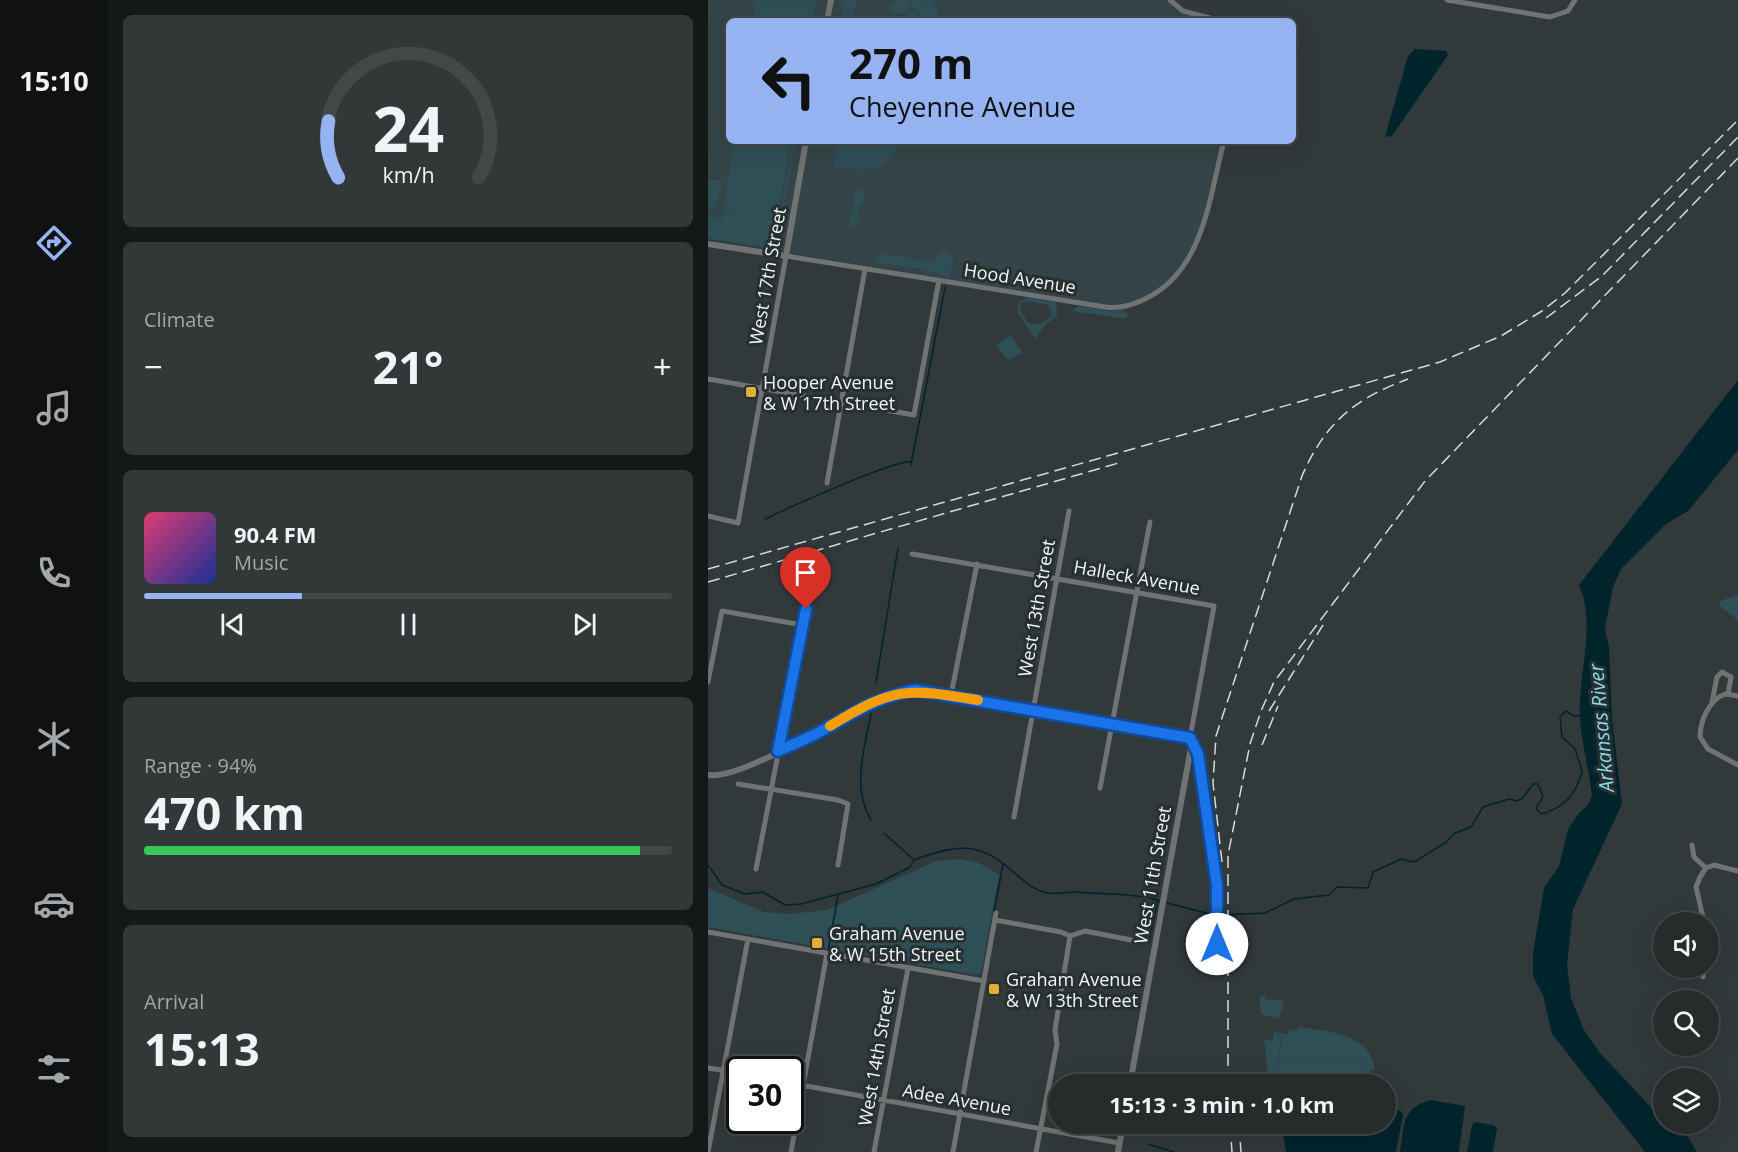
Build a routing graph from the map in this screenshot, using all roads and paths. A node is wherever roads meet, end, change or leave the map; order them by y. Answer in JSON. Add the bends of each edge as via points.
{"nodes":[{"id":1,"x":831,"y":0,"type":"edge"},
{"id":2,"x":1170,"y":0,"type":"edge"},
{"id":3,"x":1448,"y":0,"type":"edge"},
{"id":4,"x":1575,"y":0,"type":"edge"},
{"id":5,"x":828,"y":18,"type":"edge"},
{"id":6,"x":1210,"y":18,"type":"edge"},
{"id":7,"x":805,"y":144,"type":"edge"},
{"id":8,"x":1223,"y":144,"type":"edge"},
{"id":9,"x":708,"y":244,"type":"edge"},
{"id":10,"x":786,"y":256,"type":"junction"},
{"id":11,"x":865,"y":269,"type":"junction"},
{"id":12,"x":939,"y":280,"type":"junction"},
{"id":13,"x":708,"y":380,"type":"edge"},
{"id":14,"x":762,"y":389,"type":"junction"},
{"id":15,"x":841,"y":403,"type":"junction"},
{"id":16,"x":827,"y":483,"type":"dead end"},
{"id":17,"x":1069,"y":511,"type":"dead end"},
{"id":18,"x":708,"y":516,"type":"edge"},
{"id":19,"x":1150,"y":522,"type":"dead end"},
{"id":20,"x":912,"y":554,"type":"dead end"},
{"id":21,"x":977,"y":564,"type":"junction"},
{"id":22,"x":812,"y":577,"type":"dead end"},
{"id":23,"x":1056,"y":577,"type":"junction"},
{"id":24,"x":1137,"y":593,"type":"junction"},
{"id":25,"x":1214,"y":606,"type":"joint"},
{"id":26,"x":803,"y":625,"type":"junction"},
{"id":27,"x":708,"y":682,"type":"edge"},
{"id":28,"x":1728,"y":694,"type":"junction"},
{"id":29,"x":951,"y":695,"type":"junction"},
{"id":30,"x":1738,"y":696,"type":"edge"},
{"id":31,"x":1712,"y":704,"type":"junction"},
{"id":32,"x":1032,"y":709,"type":"junction"},
{"id":33,"x":1112,"y":723,"type":"junction"},
{"id":34,"x":1191,"y":740,"type":"junction"},
{"id":35,"x":778,"y":751,"type":"junction"},
{"id":36,"x":1738,"y":765,"type":"edge"},
{"id":37,"x":708,"y":775,"type":"edge"},
{"id":38,"x":738,"y":784,"type":"dead end"},
{"id":39,"x":1100,"y":788,"type":"dead end"},
{"id":40,"x":772,"y":789,"type":"junction"},
{"id":41,"x":1014,"y":817,"type":"dead end"},
{"id":42,"x":1692,"y":845,"type":"dead end"},
{"id":43,"x":838,"y":865,"type":"dead end"},
{"id":44,"x":1706,"y":868,"type":"junction"},
{"id":45,"x":756,"y":869,"type":"dead end"},
{"id":46,"x":1738,"y":871,"type":"edge"},
{"id":47,"x":1702,"y":912,"type":"edge"},
{"id":48,"x":996,"y":913,"type":"dead end"},
{"id":49,"x":995,"y":920,"type":"junction"},
{"id":50,"x":708,"y":932,"type":"edge"},
{"id":51,"x":1070,"y":936,"type":"junction"},
{"id":52,"x":748,"y":939,"type":"junction"},
{"id":53,"x":1136,"y":941,"type":"dead end"},
{"id":54,"x":827,"y":953,"type":"junction"},
{"id":55,"x":1217,"y":963,"type":"dead end"},
{"id":56,"x":908,"y":968,"type":"junction"},
{"id":57,"x":984,"y":981,"type":"junction"},
{"id":58,"x":708,"y":1068,"type":"edge"},
{"id":59,"x":725,"y":1071,"type":"junction"},
{"id":60,"x":1132,"y":1074,"type":"edge"},
{"id":61,"x":805,"y":1086,"type":"junction"},
{"id":62,"x":884,"y":1101,"type":"junction"},
{"id":63,"x":960,"y":1114,"type":"junction"},
{"id":64,"x":1040,"y":1130,"type":"junction"},
{"id":65,"x":1121,"y":1134,"type":"edge"},
{"id":66,"x":1119,"y":1143,"type":"junction"},
{"id":67,"x":708,"y":1152,"type":"edge"},
{"id":68,"x":791,"y":1152,"type":"edge"},
{"id":69,"x":874,"y":1152,"type":"edge"},
{"id":70,"x":953,"y":1152,"type":"edge"},
{"id":71,"x":1036,"y":1152,"type":"edge"},
{"id":72,"x":1118,"y":1152,"type":"edge"}],
"edges":[{"from":1,"to":5,"type":"street"},
{"from":2,"to":6,"type":"street","via":[[1183,11]]},
{"from":3,"to":4,"type":"street","via":[[1550,18],[1568,10]]},
{"from":7,"to":10,"type":"street","name":"West 17th Street"},
{"from":8,"to":12,"type":"street","name":"Hood Avenue","via":[[1194,250],[1176,278],[1149,297],[1110,308]]},
{"from":9,"to":10,"type":"street","name":"Hood Avenue"},
{"from":10,"to":11,"type":"street","name":"Hood Avenue"},
{"from":10,"to":14,"type":"street","name":"West 17th Street"},
{"from":11,"to":12,"type":"street","name":"Hood Avenue"},
{"from":11,"to":15,"type":"street"},
{"from":12,"to":15,"type":"street","via":[[914,415]]},
{"from":13,"to":14,"type":"street"},
{"from":14,"to":15,"type":"street"},
{"from":14,"to":18,"type":"street","name":"West 17th Street","via":[[738,523]]},
{"from":15,"to":16,"type":"street"},
{"from":17,"to":23,"type":"street","name":"West 13th Street"},
{"from":19,"to":24,"type":"street"},
{"from":20,"to":21,"type":"street","name":"Halleck Avenue"},
{"from":21,"to":23,"type":"street","name":"Halleck Avenue"},
{"from":21,"to":29,"type":"street"},
{"from":22,"to":26,"type":"street"},
{"from":23,"to":24,"type":"street","name":"Halleck Avenue"},
{"from":23,"to":32,"type":"street","name":"West 13th Street"},
{"from":24,"to":25,"type":"street","name":"Halleck Avenue"},
{"from":24,"to":33,"type":"street"},
{"from":25,"to":34,"type":"street","name":"West 11th Street"},
{"from":26,"to":27,"type":"street","via":[[722,611]]},
{"from":26,"to":35,"type":"street"},
{"from":28,"to":30,"type":"street"},
{"from":28,"to":31,"type":"street"},
{"from":28,"to":31,"type":"street","via":[[1731,677],[1722,672],[1717,677]]},
{"from":29,"to":32,"type":"street"},
{"from":29,"to":35,"type":"street","via":[[915,690],[885,696]]},
{"from":31,"to":36,"type":"street","via":[[1702,723],[1702,743]]},
{"from":32,"to":33,"type":"street"},
{"from":32,"to":41,"type":"street","name":"West 13th Street"},
{"from":33,"to":34,"type":"street"},
{"from":33,"to":39,"type":"street"},
{"from":34,"to":55,"type":"street","via":[[1198,754],[1217,886]]},
{"from":34,"to":60,"type":"street","name":"West 11th Street"},
{"from":35,"to":37,"type":"street","via":[[737,771],[718,777]]},
{"from":35,"to":40,"type":"street"},
{"from":38,"to":40,"type":"street"},
{"from":40,"to":43,"type":"street","via":[[848,804]]},
{"from":40,"to":45,"type":"street"},
{"from":42,"to":44,"type":"street","via":[[1694,857]]},
{"from":44,"to":46,"type":"street","via":[[1714,865]]},
{"from":44,"to":47,"type":"street","via":[[1696,887]]},
{"from":48,"to":49,"type":"street"},
{"from":49,"to":51,"type":"street"},
{"from":49,"to":57,"type":"street"},
{"from":50,"to":52,"type":"street"},
{"from":51,"to":53,"type":"street","via":[[1085,931]]},
{"from":51,"to":64,"type":"street","via":[[1055,1030],[1057,1044]]},
{"from":52,"to":54,"type":"street"},
{"from":52,"to":59,"type":"street"},
{"from":54,"to":56,"type":"street"},
{"from":54,"to":61,"type":"street"},
{"from":56,"to":57,"type":"street"},
{"from":56,"to":62,"type":"street","name":"West 14th Street"},
{"from":57,"to":63,"type":"street"},
{"from":58,"to":59,"type":"street"},
{"from":59,"to":67,"type":"street"},
{"from":61,"to":62,"type":"street","name":"Adee Avenue"},
{"from":61,"to":68,"type":"street"},
{"from":62,"to":63,"type":"street","name":"Adee Avenue"},
{"from":62,"to":69,"type":"street","name":"West 14th Street"},
{"from":63,"to":64,"type":"street","name":"Adee Avenue"},
{"from":63,"to":70,"type":"street"},
{"from":64,"to":66,"type":"street","name":"Adee Avenue"},
{"from":64,"to":71,"type":"street"},
{"from":65,"to":66,"type":"street"},
{"from":66,"to":72,"type":"street"}]}
